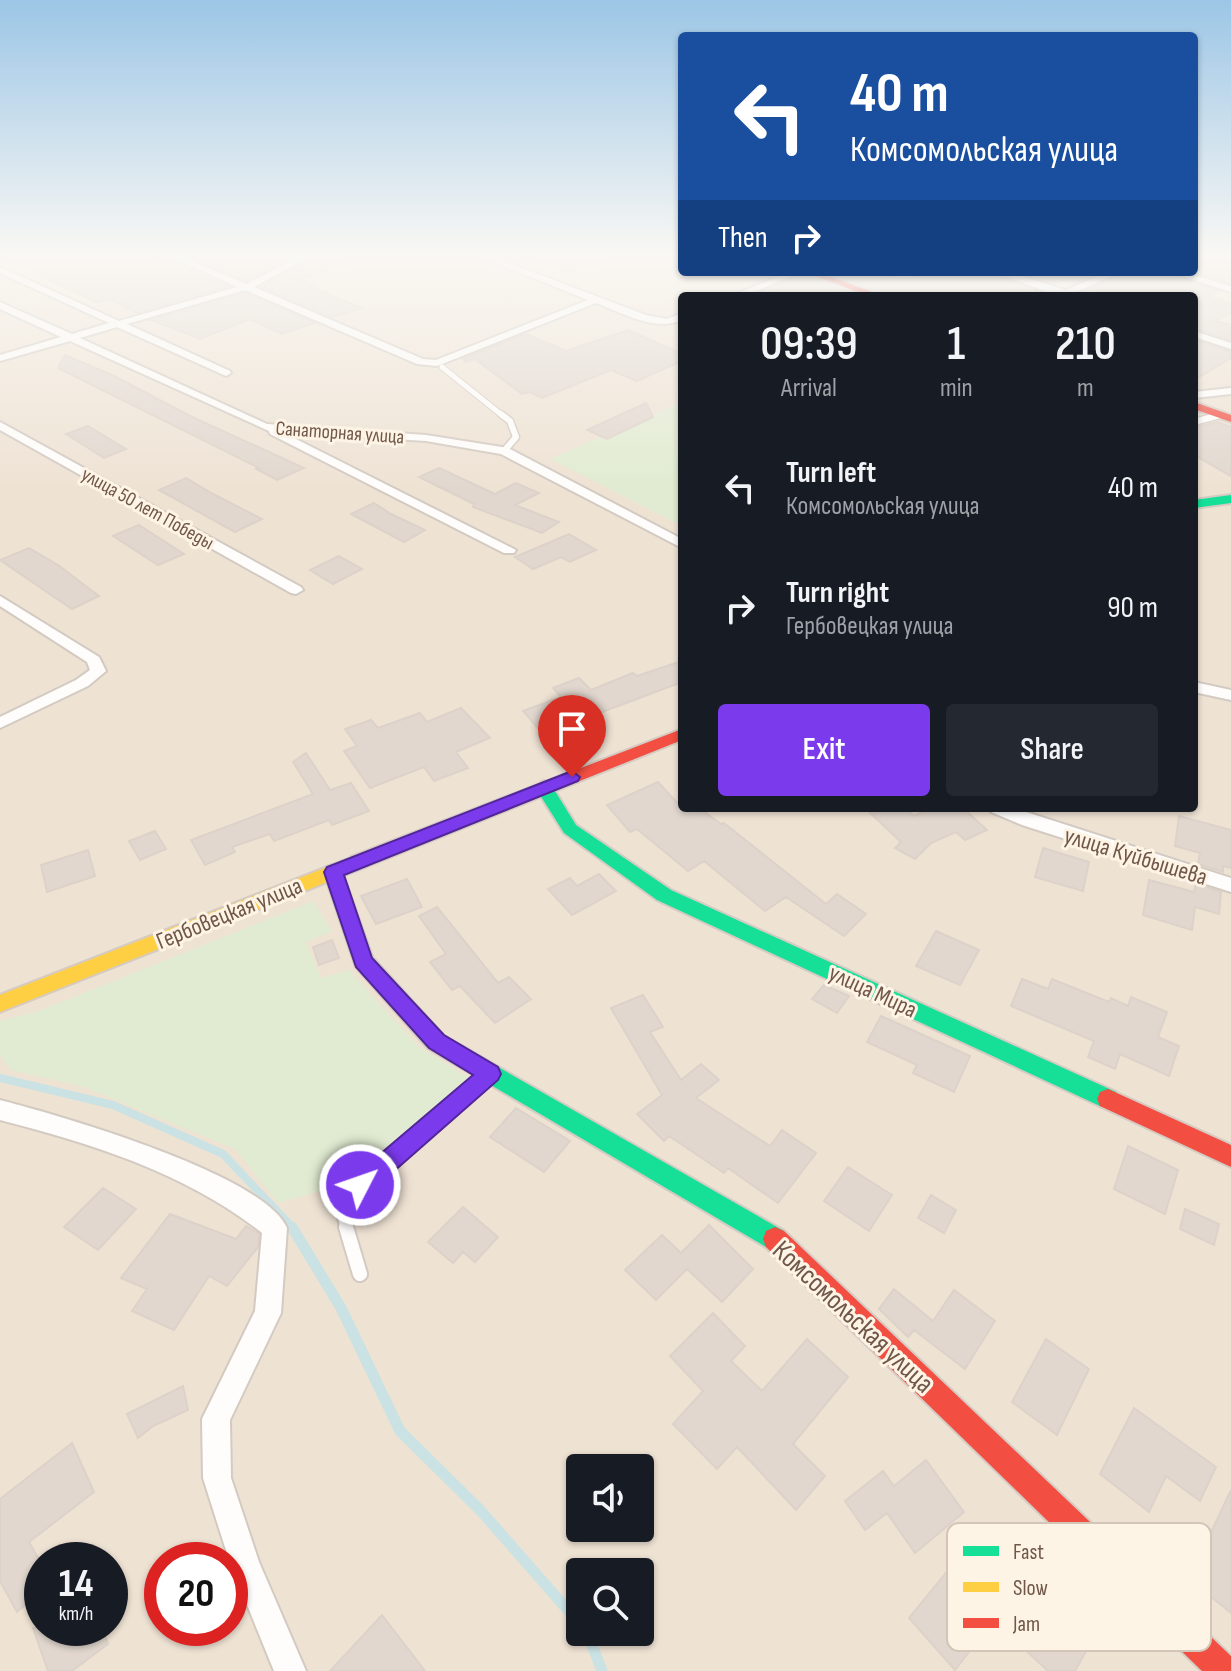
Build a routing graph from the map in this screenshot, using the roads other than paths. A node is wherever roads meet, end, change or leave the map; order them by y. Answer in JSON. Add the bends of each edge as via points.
{"nodes":[{"id":1,"x":62,"y":334,"type":"edge"},
{"id":2,"x":78,"y":334,"type":"edge"},
{"id":3,"x":139,"y":334,"type":"edge"},
{"id":4,"x":358,"y":334,"type":"edge"},
{"id":5,"x":510,"y":334,"type":"edge"},
{"id":6,"x":1198,"y":335,"type":"edge"},
{"id":7,"x":68,"y":337,"type":"junction"},
{"id":8,"x":1231,"y":346,"type":"edge"},
{"id":9,"x":0,"y":358,"type":"edge"},
{"id":10,"x":442,"y":367,"type":"dead end"},
{"id":11,"x":226,"y":373,"type":"dead end"},
{"id":12,"x":1231,"y":391,"type":"edge"},
{"id":13,"x":1198,"y":395,"type":"edge"},
{"id":14,"x":1198,"y":406,"type":"edge"},
{"id":15,"x":1226,"y":417,"type":"edge"},
{"id":16,"x":1198,"y":421,"type":"edge"},
{"id":17,"x":0,"y":425,"type":"edge"},
{"id":18,"x":265,"y":427,"type":"junction"},
{"id":19,"x":504,"y":451,"type":"junction"},
{"id":20,"x":1231,"y":499,"type":"edge"},
{"id":21,"x":1198,"y":503,"type":"edge"},
{"id":22,"x":678,"y":542,"type":"edge"},
{"id":23,"x":509,"y":550,"type":"dead end"},
{"id":24,"x":296,"y":590,"type":"dead end"},
{"id":25,"x":0,"y":600,"type":"edge"},
{"id":26,"x":1198,"y":688,"type":"edge"},
{"id":27,"x":1231,"y":695,"type":"edge"},
{"id":28,"x":0,"y":723,"type":"edge"},
{"id":29,"x":678,"y":736,"type":"edge"},
{"id":30,"x":544,"y":787,"type":"junction"},
{"id":31,"x":1007,"y":812,"type":"edge"},
{"id":32,"x":333,"y":872,"type":"junction"},
{"id":33,"x":1231,"y":885,"type":"edge"},
{"id":34,"x":0,"y":1004,"type":"edge"},
{"id":35,"x":490,"y":1074,"type":"junction"},
{"id":36,"x":0,"y":1110,"type":"edge"},
{"id":37,"x":1231,"y":1156,"type":"edge"},
{"id":38,"x":360,"y":1274,"type":"dead end"},
{"id":39,"x":1070,"y":1523,"type":"edge"},
{"id":40,"x":1203,"y":1651,"type":"edge"},
{"id":41,"x":290,"y":1671,"type":"edge"},
{"id":42,"x":1224,"y":1671,"type":"edge"}],
"edges":[{"from":1,"to":7,"type":"street","name":"Санаторная улица"},
{"from":2,"to":7,"type":"street"},
{"from":3,"to":11,"type":"street"},
{"from":4,"to":5,"type":"street","via":[[421,362],[437,363]]},
{"from":6,"to":8,"type":"street"},
{"from":7,"to":9,"type":"street"},
{"from":7,"to":18,"type":"street","name":"Санаторная улица"},
{"from":10,"to":19,"type":"lane","via":[[510,421],[516,437]]},
{"from":12,"to":13,"type":"street"},
{"from":14,"to":15,"type":"street"},
{"from":15,"to":16,"type":"lane"},
{"from":17,"to":24,"type":"street","name":"улица 50 лет Победы"},
{"from":18,"to":19,"type":"street","name":"Санаторная улица","via":[[426,438]]},
{"from":18,"to":23,"type":"street"},
{"from":19,"to":22,"type":"street","name":"Санаторная улица"},
{"from":20,"to":21,"type":"street"},
{"from":25,"to":28,"type":"street","via":[[94,660],[98,671]]},
{"from":26,"to":27,"type":"street"},
{"from":29,"to":30,"type":"street","name":"Гербовецкая улица"},
{"from":30,"to":32,"type":"street","name":"Гербовецкая улица"},
{"from":30,"to":37,"type":"street","name":"улица Мира","via":[[570,829],[664,895]]},
{"from":31,"to":33,"type":"street","name":"улица Куйбышева"},
{"from":32,"to":34,"type":"street","name":"Гербовецкая улица"},
{"from":32,"to":35,"type":"street","name":"Комсомольская улица","via":[[363,961],[436,1042]]},
{"from":35,"to":38,"type":"lane","via":[[339,1204]]},
{"from":35,"to":39,"type":"street","name":"Комсомольская улица","via":[[776,1240]]},
{"from":36,"to":41,"type":"street","via":[[59,1124],[208,1182],[275,1228],[268,1313],[216,1419],[217,1478]]},
{"from":40,"to":42,"type":"street","name":"Комсомольская улица"}]}
